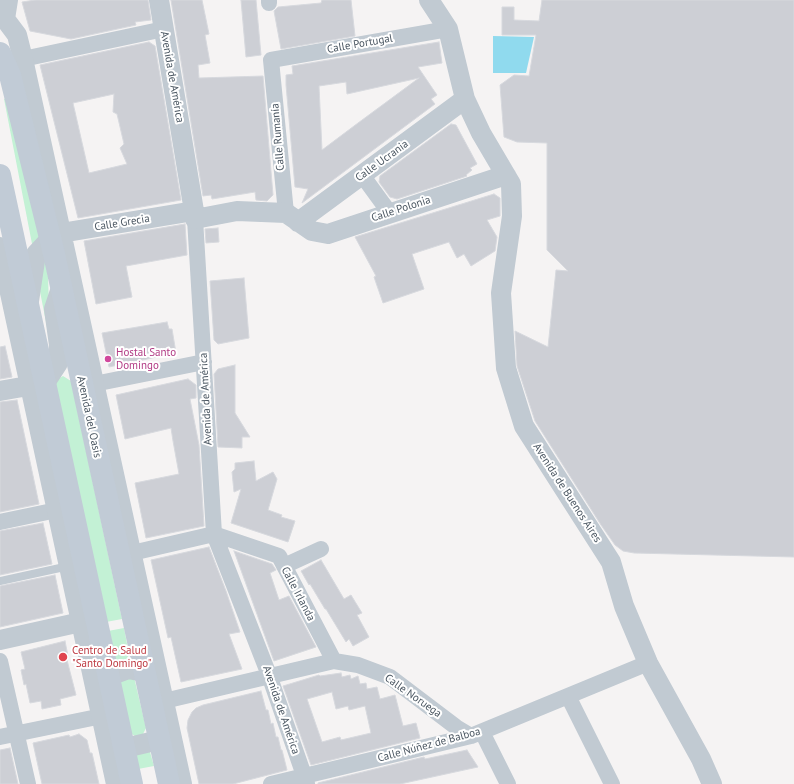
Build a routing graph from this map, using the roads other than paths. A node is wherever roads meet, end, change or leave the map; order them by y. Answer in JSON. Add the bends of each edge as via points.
{"nodes":[{"id":1,"x":159,"y":0,"type":"edge"},
{"id":2,"x":429,"y":0,"type":"edge"},
{"id":3,"x":4,"y":12,"type":"edge"},
{"id":4,"x":448,"y":28,"type":"junction"},
{"id":5,"x":164,"y":29,"type":"junction"},
{"id":6,"x":0,"y":53,"type":"edge"},
{"id":7,"x":271,"y":60,"type":"joint"},
{"id":8,"x":16,"y":67,"type":"junction"},
{"id":9,"x":465,"y":99,"type":"junction"},
{"id":10,"x":0,"y":175,"type":"edge"},
{"id":11,"x":362,"y":175,"type":"junction"},
{"id":12,"x":509,"y":179,"type":"junction"},
{"id":13,"x":389,"y":212,"type":"junction"},
{"id":14,"x":194,"y":215,"type":"junction"},
{"id":15,"x":292,"y":218,"type":"junction"},
{"id":16,"x":56,"y":236,"type":"junction"},
{"id":17,"x":0,"y":247,"type":"edge"},
{"id":18,"x":4,"y":284,"type":"edge"},
{"id":19,"x":61,"y":288,"type":"junction"},
{"id":20,"x":28,"y":305,"type":"junction"},
{"id":21,"x":204,"y":362,"type":"junction"},
{"id":22,"x":38,"y":384,"type":"junction"},
{"id":23,"x":88,"y":385,"type":"junction"},
{"id":24,"x":0,"y":391,"type":"edge"},
{"id":25,"x":57,"y":510,"type":"junction"},
{"id":26,"x":0,"y":522,"type":"edge"},
{"id":27,"x":214,"y":534,"type":"junction"},
{"id":28,"x":321,"y":549,"type":"dead end"},
{"id":29,"x":132,"y":553,"type":"junction"},
{"id":30,"x":69,"y":566,"type":"junction"},
{"id":31,"x":284,"y":566,"type":"junction"},
{"id":32,"x":0,"y":581,"type":"edge"},
{"id":33,"x":81,"y":622,"type":"junction"},
{"id":34,"x":0,"y":640,"type":"edge"},
{"id":35,"x":0,"y":661,"type":"edge"},
{"id":36,"x":334,"y":661,"type":"junction"},
{"id":37,"x":648,"y":663,"type":"junction"},
{"id":38,"x":269,"y":676,"type":"junction"},
{"id":39,"x":152,"y":677,"type":"junction"},
{"id":40,"x":102,"y":682,"type":"junction"},
{"id":41,"x":568,"y":696,"type":"junction"},
{"id":42,"x":164,"y":701,"type":"junction"},
{"id":43,"x":103,"y":725,"type":"junction"},
{"id":44,"x":164,"y":732,"type":"junction"},
{"id":45,"x":17,"y":734,"type":"junction"},
{"id":46,"x":477,"y":734,"type":"junction"},
{"id":47,"x":0,"y":737,"type":"edge"},
{"id":48,"x":125,"y":748,"type":"junction"},
{"id":49,"x":305,"y":780,"type":"edge"},
{"id":50,"x":28,"y":784,"type":"edge"},
{"id":51,"x":116,"y":784,"type":"edge"},
{"id":52,"x":132,"y":784,"type":"edge"},
{"id":53,"x":168,"y":784,"type":"edge"},
{"id":54,"x":182,"y":784,"type":"edge"},
{"id":55,"x":271,"y":784,"type":"edge"},
{"id":56,"x":508,"y":784,"type":"edge"},
{"id":57,"x":612,"y":784,"type":"edge"},
{"id":58,"x":712,"y":784,"type":"edge"}],
"edges":[{"from":1,"to":5,"type":"street","name":"Avenida de América"},
{"from":2,"to":4,"type":"street"},
{"from":3,"to":8,"type":"street","via":[[17,35]]},
{"from":4,"to":7,"type":"street","name":"Calle Portugal"},
{"from":4,"to":9,"type":"street"},
{"from":5,"to":8,"type":"street"},
{"from":5,"to":14,"type":"street","name":"Avenida de América"},
{"from":6,"to":8,"type":"main road","name":"Avenida del Oasis"},
{"from":7,"to":15,"type":"street","name":"Calle Rumanía"},
{"from":8,"to":16,"type":"main road","name":"Avenida del Oasis"},
{"from":9,"to":11,"type":"street","name":"Calle Ucrania"},
{"from":9,"to":12,"type":"street","via":[[481,133]]},
{"from":10,"to":20,"type":"main road"},
{"from":11,"to":13,"type":"street"},
{"from":11,"to":15,"type":"street","name":"Calle Ucrania"},
{"from":12,"to":13,"type":"street","name":"Calle Polonia"},
{"from":12,"to":37,"type":"street","name":"Avenida de Buenos Aires","via":[[512,216],[501,293],[506,368],[524,426],[611,562],[624,606]]},
{"from":13,"to":15,"type":"street","name":"Calle Polonia","via":[[328,234],[312,231]]},
{"from":14,"to":15,"type":"street","name":"Calle Grecia","via":[[237,211]]},
{"from":14,"to":16,"type":"street","name":"Calle Grecia"},
{"from":14,"to":21,"type":"street","name":"Avenida de América"},
{"from":16,"to":19,"type":"main road","name":"Avenida del Oasis"},
{"from":16,"to":20,"type":"street","via":[[36,254]]},
{"from":16,"to":23,"type":"street","name":"Avenida del Oasis"},
{"from":17,"to":18,"type":"street"},
{"from":18,"to":22,"type":"street"},
{"from":19,"to":22,"type":"street","via":[[54,309],[59,345],[58,363]]},
{"from":19,"to":23,"type":"main road","name":"Avenida del Oasis"},
{"from":20,"to":22,"type":"main road"},
{"from":21,"to":23,"type":"street"},
{"from":21,"to":27,"type":"street","name":"Avenida de América"},
{"from":22,"to":24,"type":"street"},
{"from":22,"to":25,"type":"street"},
{"from":22,"to":40,"type":"main road"},
{"from":23,"to":29,"type":"street","name":"Avenida del Oasis"},
{"from":23,"to":39,"type":"main road","name":"Avenida del Oasis"},
{"from":25,"to":26,"type":"street"},
{"from":25,"to":30,"type":"street"},
{"from":27,"to":29,"type":"street"},
{"from":27,"to":31,"type":"street","name":"Calle Irlanda","via":[[278,556]]},
{"from":27,"to":38,"type":"street","name":"Avenida de América"},
{"from":28,"to":31,"type":"street"},
{"from":29,"to":39,"type":"street","name":"Avenida del Oasis"},
{"from":30,"to":32,"type":"lane"},
{"from":30,"to":33,"type":"street"},
{"from":31,"to":36,"type":"street","name":"Calle Irlanda"},
{"from":33,"to":34,"type":"street"},
{"from":33,"to":40,"type":"street"},
{"from":35,"to":45,"type":"street"},
{"from":36,"to":38,"type":"street","name":"Calle Noruega"},
{"from":36,"to":46,"type":"street","name":"Calle Noruega","via":[[358,665],[390,677],[456,727]]},
{"from":37,"to":41,"type":"street","name":"Calle Núñez de Balboa"},
{"from":37,"to":58,"type":"street","name":"Avenida de Buenos Aires"},
{"from":38,"to":42,"type":"street","name":"Calle Noruega"},
{"from":38,"to":49,"type":"street","name":"Avenida de América"},
{"from":39,"to":40,"type":"street","via":[[128,669]]},
{"from":39,"to":42,"type":"street","name":"Avenida del Oasis"},
{"from":39,"to":44,"type":"main road","name":"Avenida del Oasis"},
{"from":40,"to":43,"type":"street"},
{"from":40,"to":48,"type":"main road"},
{"from":41,"to":46,"type":"street","name":"Calle Núñez de Balboa"},
{"from":41,"to":57,"type":"street"},
{"from":42,"to":44,"type":"street","name":"Avenida del Oasis"},
{"from":43,"to":45,"type":"street"},
{"from":43,"to":48,"type":"street"},
{"from":43,"to":51,"type":"street"},
{"from":44,"to":48,"type":"street"},
{"from":44,"to":53,"type":"main road","name":"Avenida del Oasis"},
{"from":44,"to":54,"type":"street","name":"Avenida del Oasis"},
{"from":45,"to":47,"type":"street"},
{"from":45,"to":50,"type":"street"},
{"from":46,"to":49,"type":"street","name":"Calle Núñez de Balboa"},
{"from":46,"to":56,"type":"street"},
{"from":48,"to":52,"type":"main road"},
{"from":49,"to":55,"type":"street","name":"Calle Núñez de Balboa"}]}
